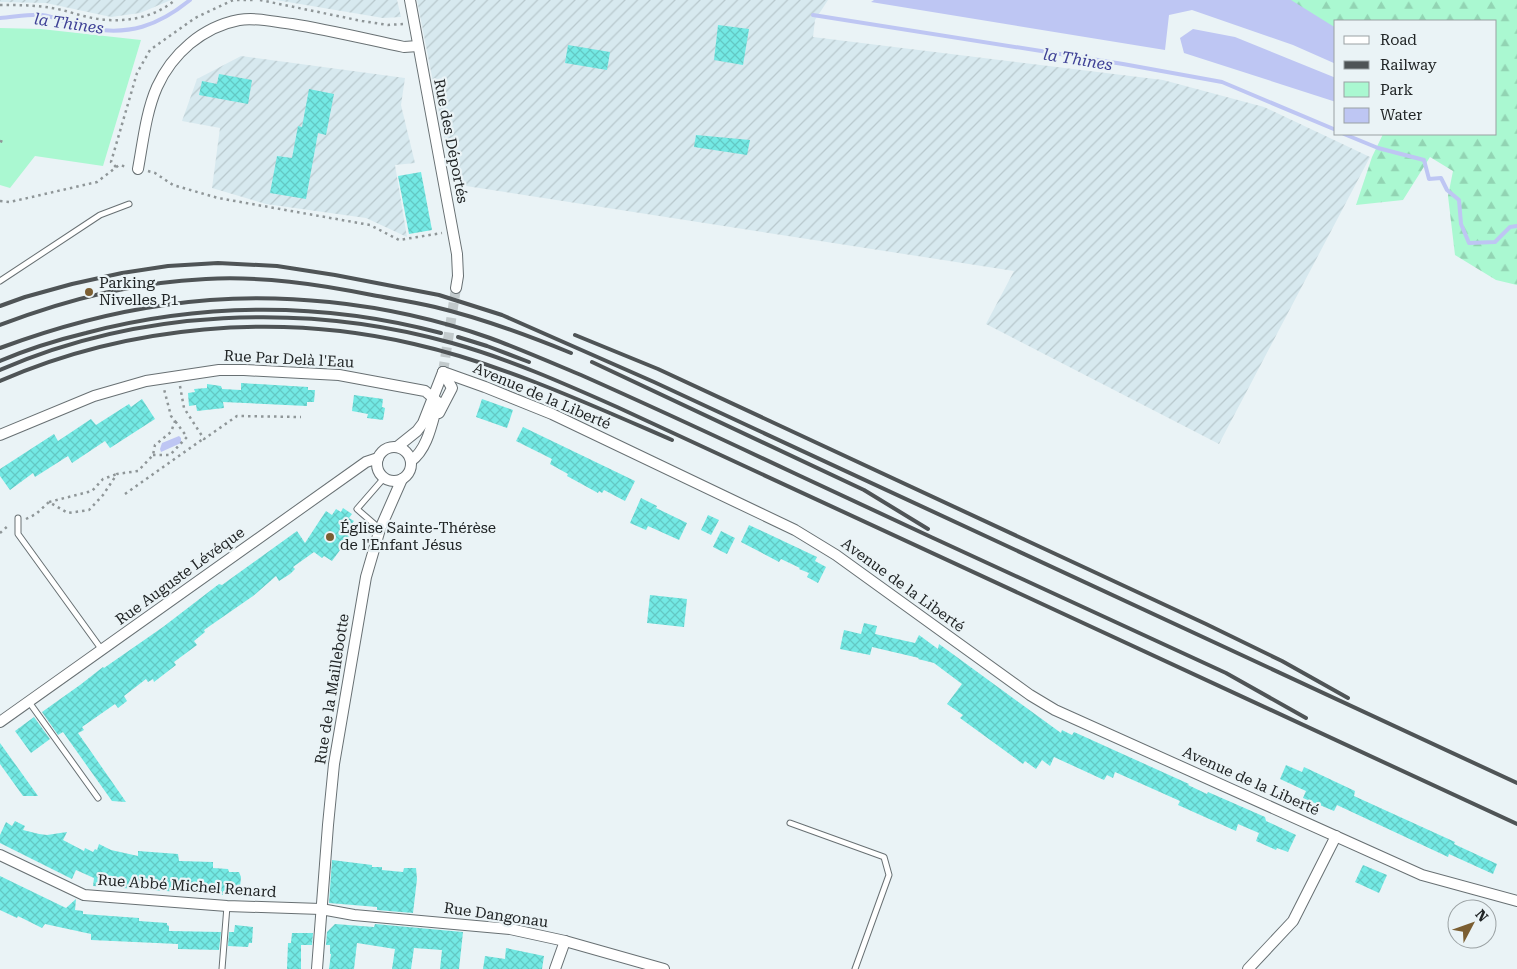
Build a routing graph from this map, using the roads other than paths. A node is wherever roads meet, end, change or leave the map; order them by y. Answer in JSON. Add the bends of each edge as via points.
{"nodes":[{"id":1,"x":410,"y":0,"type":"edge"},
{"id":2,"x":418,"y":46,"type":"junction"},
{"id":3,"x":138,"y":169,"type":"road end"},
{"id":4,"x":129,"y":204,"type":"dead end"},
{"id":5,"x":0,"y":281,"type":"edge"},
{"id":6,"x":456,"y":288,"type":"tunnel mouth"},
{"id":7,"x":443,"y":372,"type":"junction"},
{"id":8,"x":434,"y":397,"type":"junction"},
{"id":9,"x":0,"y":434,"type":"edge"},
{"id":10,"x":428,"y":434,"type":"junction"},
{"id":11,"x":397,"y":447,"type":"junction"},
{"id":12,"x":378,"y":458,"type":"junction"},
{"id":13,"x":411,"y":461,"type":"junction"},
{"id":14,"x":384,"y":478,"type":"junction"},
{"id":15,"x":402,"y":479,"type":"junction"},
{"id":16,"x":18,"y":518,"type":"road end"},
{"id":17,"x":380,"y":529,"type":"junction"},
{"id":18,"x":102,"y":650,"type":"junction"},
{"id":19,"x":29,"y":702,"type":"junction"},
{"id":20,"x":0,"y":722,"type":"edge"},
{"id":21,"x":98,"y":798,"type":"dead end"},
{"id":22,"x":790,"y":823,"type":"dead end"},
{"id":23,"x":1336,"y":836,"type":"junction"},
{"id":24,"x":0,"y":855,"type":"edge"},
{"id":25,"x":1517,"y":901,"type":"edge"},
{"id":26,"x":227,"y":906,"type":"junction"},
{"id":27,"x":321,"y":909,"type":"junction"},
{"id":28,"x":565,"y":941,"type":"junction"},
{"id":29,"x":222,"y":969,"type":"edge"},
{"id":30,"x":317,"y":969,"type":"edge"},
{"id":31,"x":555,"y":969,"type":"edge"},
{"id":32,"x":664,"y":969,"type":"edge"},
{"id":33,"x":855,"y":969,"type":"edge"},
{"id":34,"x":1248,"y":969,"type":"edge"}],
"edges":[{"from":1,"to":2,"type":"street","name":"Rue des Déportés"},
{"from":2,"to":3,"type":"street","via":[[404,47],[261,19],[239,20],[213,28],[186,45],[160,81],[147,122]]},
{"from":2,"to":6,"type":"street","name":"Rue des Déportés","via":[[457,254]]},
{"from":4,"to":5,"type":"lane","via":[[100,215]]},
{"from":7,"to":8,"type":"street"},
{"from":7,"to":10,"type":"street","via":[[452,388]]},
{"from":7,"to":23,"type":"street","name":"Avenue de la Liberté","via":[[552,414],[795,530],[836,555],[1055,710]]},
{"from":8,"to":9,"type":"street","name":"Rue Par Delà l'Eau","via":[[425,391],[339,375],[219,370],[146,380],[94,396]]},
{"from":8,"to":10,"type":"street","via":[[438,402]]},
{"from":8,"to":11,"type":"street","via":[[417,431]]},
{"from":10,"to":13,"type":"street","via":[[419,455]]},
{"from":11,"to":12,"type":"street","via":[[386,449]]},
{"from":11,"to":13,"type":"street","via":[[408,453]]},
{"from":12,"to":14,"type":"street","via":[[378,470]]},
{"from":12,"to":18,"type":"street","name":"Rue Auguste Lévéque","via":[[366,462]]},
{"from":13,"to":15,"type":"street","via":[[410,470]]},
{"from":14,"to":15,"type":"street"},
{"from":14,"to":17,"type":"lane","via":[[357,509]]},
{"from":15,"to":17,"type":"street","name":"Rue de la Maillebotte"},
{"from":16,"to":18,"type":"lane","via":[[18,534]]},
{"from":17,"to":27,"type":"street","name":"Rue de la Maillebotte","via":[[366,577],[334,764]]},
{"from":18,"to":19,"type":"street","name":"Rue Auguste Lévéque"},
{"from":19,"to":20,"type":"street","name":"Rue Auguste Lévéque"},
{"from":19,"to":21,"type":"lane"},
{"from":22,"to":33,"type":"lane","via":[[884,857],[889,875]]},
{"from":23,"to":25,"type":"street","name":"Avenue de la Liberté","via":[[1422,875]]},
{"from":23,"to":34,"type":"street","via":[[1292,921]]},
{"from":24,"to":26,"type":"street","name":"Rue Abbé Michel Renard","via":[[84,895]]},
{"from":26,"to":27,"type":"street","name":"Rue Abbé Michel Renard"},
{"from":26,"to":29,"type":"lane"},
{"from":27,"to":28,"type":"street","name":"Rue Dangonau","via":[[510,929]]},
{"from":27,"to":30,"type":"street","name":"Rue de la Maillebotte"},
{"from":28,"to":31,"type":"street"},
{"from":28,"to":32,"type":"street","name":"Rue Dangonau"}]}
